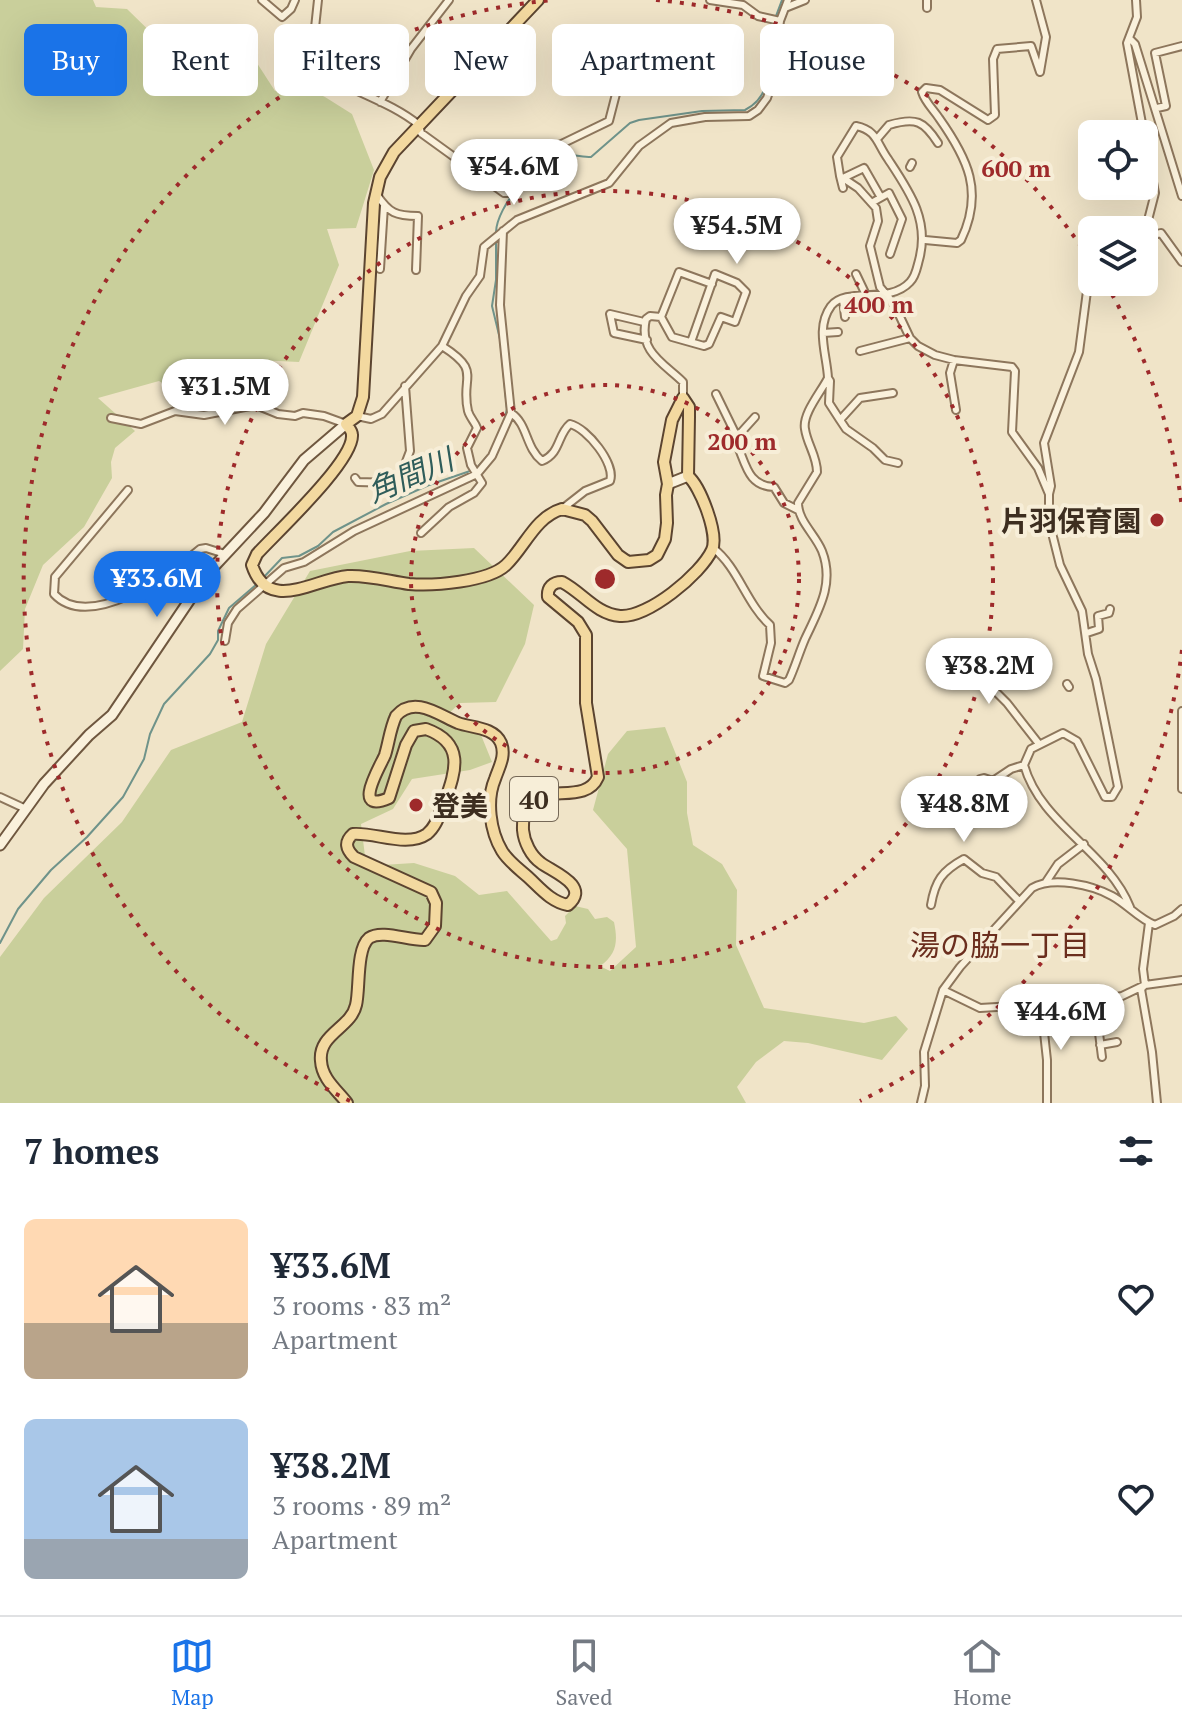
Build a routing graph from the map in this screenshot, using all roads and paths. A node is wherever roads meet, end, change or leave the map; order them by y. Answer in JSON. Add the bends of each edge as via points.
{"nodes":[{"id":1,"x":262,"y":0,"type":"edge"},
{"id":2,"x":295,"y":0,"type":"edge"},
{"id":3,"x":318,"y":0,"type":"edge"},
{"id":4,"x":449,"y":0,"type":"edge"},
{"id":5,"x":538,"y":0,"type":"edge"},
{"id":6,"x":710,"y":0,"type":"edge"},
{"id":7,"x":805,"y":0,"type":"edge"},
{"id":8,"x":1036,"y":0,"type":"edge"},
{"id":9,"x":1136,"y":0,"type":"edge"},
{"id":10,"x":270,"y":3,"type":"edge"},
{"id":11,"x":787,"y":4,"type":"edge"},
{"id":12,"x":776,"y":20,"type":"junction"},
{"id":13,"x":1129,"y":38,"type":"junction"},
{"id":14,"x":1182,"y":46,"type":"edge"},
{"id":15,"x":615,"y":96,"type":"edge"},
{"id":16,"x":380,"y":102,"type":"junction"},
{"id":17,"x":1157,"y":108,"type":"junction"},
{"id":18,"x":419,"y":125,"type":"junction"},
{"id":19,"x":877,"y":139,"type":"junction"},
{"id":20,"x":938,"y":143,"type":"dead end"},
{"id":21,"x":842,"y":177,"type":"junction"},
{"id":22,"x":843,"y":188,"type":"dead end"},
{"id":23,"x":376,"y":194,"type":"junction"},
{"id":24,"x":880,"y":196,"type":"junction"},
{"id":25,"x":1182,"y":196,"type":"edge"},
{"id":26,"x":873,"y":202,"type":"junction"},
{"id":27,"x":384,"y":206,"type":"junction"},
{"id":28,"x":1149,"y":216,"type":"edge"},
{"id":29,"x":501,"y":232,"type":"junction"},
{"id":30,"x":1158,"y":234,"type":"edge"},
{"id":31,"x":925,"y":240,"type":"junction"},
{"id":32,"x":890,"y":254,"type":"dead end"},
{"id":33,"x":1182,"y":262,"type":"edge"},
{"id":34,"x":380,"y":269,"type":"dead end"},
{"id":35,"x":416,"y":270,"type":"dead end"},
{"id":36,"x":856,"y":274,"type":"dead end"},
{"id":37,"x":918,"y":281,"type":"dead end"},
{"id":38,"x":910,"y":283,"type":"junction"},
{"id":39,"x":712,"y":284,"type":"junction"},
{"id":40,"x":866,"y":295,"type":"junction"},
{"id":41,"x":887,"y":296,"type":"junction"},
{"id":42,"x":1086,"y":296,"type":"edge"},
{"id":43,"x":843,"y":299,"type":"junction"},
{"id":44,"x":661,"y":317,"type":"junction"},
{"id":45,"x":845,"y":317,"type":"dead end"},
{"id":46,"x":644,"y":322,"type":"junction"},
{"id":47,"x":838,"y":332,"type":"dead end"},
{"id":48,"x":823,"y":333,"type":"junction"},
{"id":49,"x":910,"y":338,"type":"junction"},
{"id":50,"x":647,"y":340,"type":"junction"},
{"id":51,"x":691,"y":342,"type":"junction"},
{"id":52,"x":442,"y":346,"type":"junction"},
{"id":53,"x":860,"y":351,"type":"dead end"},
{"id":54,"x":935,"y":355,"type":"junction"},
{"id":55,"x":954,"y":360,"type":"junction"},
{"id":56,"x":931,"y":365,"type":"dead end"},
{"id":57,"x":828,"y":378,"type":"junction"},
{"id":58,"x":405,"y":386,"type":"junction"},
{"id":59,"x":893,"y":393,"type":"dead end"},
{"id":60,"x":716,"y":394,"type":"dead end"},
{"id":61,"x":683,"y":398,"type":"junction"},
{"id":62,"x":956,"y":410,"type":"dead end"},
{"id":63,"x":511,"y":413,"type":"junction"},
{"id":64,"x":357,"y":416,"type":"junction"},
{"id":65,"x":755,"y":417,"type":"dead end"},
{"id":66,"x":111,"y":418,"type":"dead end"},
{"id":67,"x":840,"y":420,"type":"junction"},
{"id":68,"x":346,"y":424,"type":"junction"},
{"id":69,"x":737,"y":437,"type":"junction"},
{"id":70,"x":898,"y":463,"type":"dead end"},
{"id":71,"x":477,"y":473,"type":"junction"},
{"id":72,"x":688,"y":476,"type":"junction"},
{"id":73,"x":355,"y":478,"type":"dead end"},
{"id":74,"x":668,"y":484,"type":"junction"},
{"id":75,"x":128,"y":490,"type":"dead end"},
{"id":76,"x":1049,"y":494,"type":"junction"},
{"id":77,"x":562,"y":509,"type":"junction"},
{"id":78,"x":798,"y":510,"type":"junction"},
{"id":79,"x":421,"y":533,"type":"dead end"},
{"id":80,"x":713,"y":548,"type":"junction"},
{"id":81,"x":225,"y":554,"type":"junction"},
{"id":82,"x":261,"y":581,"type":"junction"},
{"id":83,"x":1110,"y":609,"type":"dead end"},
{"id":84,"x":1087,"y":633,"type":"junction"},
{"id":85,"x":225,"y":641,"type":"dead end"},
{"id":86,"x":956,"y":652,"type":"dead end"},
{"id":87,"x":1182,"y":711,"type":"edge"},
{"id":88,"x":1039,"y":744,"type":"junction"},
{"id":89,"x":1181,"y":744,"type":"edge"},
{"id":90,"x":1024,"y":765,"type":"junction"},
{"id":91,"x":980,"y":779,"type":"dead end"},
{"id":92,"x":1182,"y":789,"type":"edge"},
{"id":93,"x":0,"y":797,"type":"edge"},
{"id":94,"x":26,"y":809,"type":"junction"},
{"id":95,"x":1084,"y":844,"type":"junction"},
{"id":96,"x":0,"y":845,"type":"edge"},
{"id":97,"x":1046,"y":882,"type":"junction"},
{"id":98,"x":1018,"y":900,"type":"junction"},
{"id":99,"x":931,"y":905,"type":"dead end"},
{"id":100,"x":1130,"y":907,"type":"junction"},
{"id":101,"x":1182,"y":909,"type":"edge"},
{"id":102,"x":1149,"y":923,"type":"junction"},
{"id":103,"x":1182,"y":980,"type":"edge"},
{"id":104,"x":1145,"y":985,"type":"junction"},
{"id":105,"x":943,"y":990,"type":"junction"},
{"id":106,"x":1095,"y":1001,"type":"junction"},
{"id":107,"x":1041,"y":1005,"type":"junction"},
{"id":108,"x":1117,"y":1042,"type":"dead end"},
{"id":109,"x":1100,"y":1045,"type":"junction"},
{"id":110,"x":1102,"y":1057,"type":"dead end"},
{"id":111,"x":347,"y":1103,"type":"edge"},
{"id":112,"x":921,"y":1103,"type":"edge"},
{"id":113,"x":1047,"y":1103,"type":"edge"},
{"id":114,"x":1157,"y":1103,"type":"edge"}],
"edges":[{"from":1,"to":10,"type":"street"},
{"from":2,"to":10,"type":"street","via":[[282,17]]},
{"from":3,"to":16,"type":"street","via":[[311,65]]},
{"from":4,"to":16,"type":"street","via":[[411,49]]},
{"from":5,"to":18,"type":"main road"},
{"from":6,"to":12,"type":"street","via":[[743,5]]},
{"from":7,"to":11,"type":"street"},
{"from":8,"to":31,"type":"street","via":[[1046,37],[1040,72],[1031,46],[997,49],[993,118],[982,119],[940,90],[922,92],[968,169],[973,195],[961,240]]},
{"from":9,"to":13,"type":"street","via":[[1137,17]]},
{"from":11,"to":12,"type":"street"},
{"from":12,"to":29,"type":"street","via":[[771,86],[758,110],[749,116],[671,123],[639,146],[609,183],[517,220]]},
{"from":13,"to":17,"type":"street"},
{"from":13,"to":28,"type":"street","via":[[1155,193]]},
{"from":14,"to":17,"type":"street","via":[[1155,53],[1166,106]]},
{"from":15,"to":18,"type":"street","via":[[609,121],[547,151],[509,193],[421,133]]},
{"from":16,"to":18,"type":"street"},
{"from":17,"to":25,"type":"street"},
{"from":18,"to":23,"type":"main road","via":[[394,152]]},
{"from":19,"to":20,"type":"street","via":[[889,125],[919,121]]},
{"from":19,"to":21,"type":"street","via":[[856,126],[837,157]]},
{"from":19,"to":31,"type":"street","via":[[905,184]]},
{"from":21,"to":22,"type":"street"},
{"from":21,"to":24,"type":"street","via":[[864,168]]},
{"from":21,"to":26,"type":"street"},
{"from":23,"to":27,"type":"street"},
{"from":23,"to":64,"type":"main road","via":[[363,397]]},
{"from":24,"to":26,"type":"street"},
{"from":24,"to":32,"type":"street","via":[[891,194],[902,219]]},
{"from":26,"to":41,"type":"street","via":[[878,221],[870,246]]},
{"from":27,"to":34,"type":"street"},
{"from":27,"to":35,"type":"street","via":[[398,216],[418,216]]},
{"from":29,"to":52,"type":"street","via":[[484,247],[480,276]]},
{"from":29,"to":63,"type":"street","via":[[500,305]]},
{"from":30,"to":33,"type":"street"},
{"from":31,"to":38,"type":"street"},
{"from":36,"to":40,"type":"street"},
{"from":37,"to":38,"type":"street"},
{"from":38,"to":41,"type":"street"},
{"from":39,"to":44,"type":"street","via":[[679,272]]},
{"from":39,"to":51,"type":"street"},
{"from":39,"to":51,"type":"street","via":[[715,274],[746,292],[735,322],[721,317],[709,344]]},
{"from":40,"to":41,"type":"street"},
{"from":40,"to":43,"type":"street"},
{"from":41,"to":49,"type":"street"},
{"from":42,"to":76,"type":"street","via":[[1079,352],[1044,443]]},
{"from":43,"to":45,"type":"street"},
{"from":43,"to":48,"type":"street","via":[[833,303]]},
{"from":44,"to":46,"type":"street","via":[[650,316]]},
{"from":44,"to":51,"type":"street","via":[[669,335]]},
{"from":46,"to":50,"type":"street"},
{"from":46,"to":50,"type":"street","via":[[609,317],[614,333]]},
{"from":47,"to":48,"type":"street"},
{"from":48,"to":57,"type":"street"},
{"from":49,"to":53,"type":"street"},
{"from":49,"to":54,"type":"street"},
{"from":50,"to":61,"type":"street","via":[[657,361],[683,382]]},
{"from":52,"to":58,"type":"street"},
{"from":52,"to":71,"type":"street","via":[[461,357],[469,378],[468,411],[477,428],[467,448]]},
{"from":54,"to":55,"type":"street"},
{"from":54,"to":56,"type":"street"},
{"from":55,"to":62,"type":"street","via":[[950,373]]},
{"from":55,"to":76,"type":"street","via":[[1015,371],[1012,432]]},
{"from":57,"to":67,"type":"street","via":[[829,403]]},
{"from":57,"to":78,"type":"street","via":[[806,418],[817,472]]},
{"from":58,"to":64,"type":"street","via":[[382,414],[371,419]]},
{"from":58,"to":73,"type":"street","via":[[410,451],[399,480],[368,483]]},
{"from":59,"to":67,"type":"street","via":[[860,398]]},
{"from":60,"to":69,"type":"street"},
{"from":61,"to":72,"type":"main road","via":[[689,407]]},
{"from":61,"to":74,"type":"main road","via":[[672,420],[664,462]]},
{"from":63,"to":71,"type":"street","via":[[492,456]]},
{"from":63,"to":77,"type":"street","via":[[520,419],[532,452],[542,461],[555,453],[570,424],[606,457],[610,481]]},
{"from":64,"to":68,"type":"main road"},
{"from":65,"to":69,"type":"street"},
{"from":66,"to":68,"type":"street","via":[[141,424],[175,411],[204,415],[256,405],[278,414],[324,416]]},
{"from":67,"to":70,"type":"street","via":[[885,460]]},
{"from":68,"to":81,"type":"street","via":[[304,460]]},
{"from":68,"to":82,"type":"main road","via":[[352,435],[343,455],[317,492],[257,554],[252,565]]},
{"from":69,"to":78,"type":"street","via":[[754,481],[774,487],[784,503]]},
{"from":71,"to":79,"type":"street","via":[[482,479],[478,490]]},
{"from":71,"to":82,"type":"street"},
{"from":72,"to":74,"type":"street"},
{"from":72,"to":80,"type":"main road","via":[[709,517]]},
{"from":74,"to":77,"type":"main road","via":[[665,539],[649,560],[628,562],[585,515]]},
{"from":75,"to":81,"type":"street","via":[[55,577],[54,594],[64,603],[116,603],[200,549]]},
{"from":76,"to":84,"type":"street","via":[[1060,565]]},
{"from":77,"to":82,"type":"main road","via":[[543,520],[493,574],[433,584],[334,577],[284,592]]},
{"from":78,"to":80,"type":"street","via":[[823,553],[827,576],[819,610],[785,683],[763,676],[770,625]]},
{"from":80,"to":111,"type":"main road","number":"40","via":[[695,572],[655,606],[624,617],[609,614],[562,582],[550,587],[548,597],[586,635],[585,694],[598,777],[586,791],[535,798],[523,831],[534,857],[571,882],[575,893],[570,904],[546,894],[498,843],[490,798],[502,757],[497,737],[428,708],[396,716],[370,785],[372,798],[389,798],[410,736],[420,729],[444,739],[455,773],[437,823],[427,834],[405,839],[353,834],[347,844],[354,857],[426,888],[437,913],[425,940],[379,935],[366,942],[356,1006],[321,1052],[328,1081]]},
{"from":81,"to":94,"type":"street","via":[[112,715],[73,751]]},
{"from":82,"to":85,"type":"street","via":[[228,623]]},
{"from":83,"to":84,"type":"street","via":[[1098,616],[1099,629]]},
{"from":84,"to":88,"type":"street","via":[[1116,793],[1105,797],[1070,736],[1063,733]]},
{"from":86,"to":88,"type":"street"},
{"from":87,"to":89,"type":"street"},
{"from":88,"to":90,"type":"street","via":[[1026,754]]},
{"from":89,"to":92,"type":"street"},
{"from":90,"to":91,"type":"street","via":[[993,781]]},
{"from":90,"to":95,"type":"street","via":[[1046,810]]},
{"from":93,"to":94,"type":"street"},
{"from":94,"to":96,"type":"street"},
{"from":95,"to":97,"type":"street","via":[[1058,864]]},
{"from":95,"to":100,"type":"street"},
{"from":97,"to":98,"type":"street"},
{"from":97,"to":100,"type":"street","via":[[1098,889]]},
{"from":98,"to":99,"type":"street","via":[[996,877],[964,859],[935,882]]},
{"from":98,"to":105,"type":"street"},
{"from":100,"to":102,"type":"street"},
{"from":101,"to":102,"type":"street","via":[[1159,924]]},
{"from":102,"to":104,"type":"street"},
{"from":103,"to":104,"type":"street"},
{"from":104,"to":106,"type":"street"},
{"from":104,"to":114,"type":"street","via":[[1141,989]]},
{"from":105,"to":107,"type":"street","via":[[980,1008]]},
{"from":105,"to":112,"type":"street","via":[[924,1052]]},
{"from":106,"to":107,"type":"street"},
{"from":106,"to":109,"type":"street"},
{"from":107,"to":113,"type":"street"},
{"from":108,"to":109,"type":"street"},
{"from":109,"to":110,"type":"street"}]}
